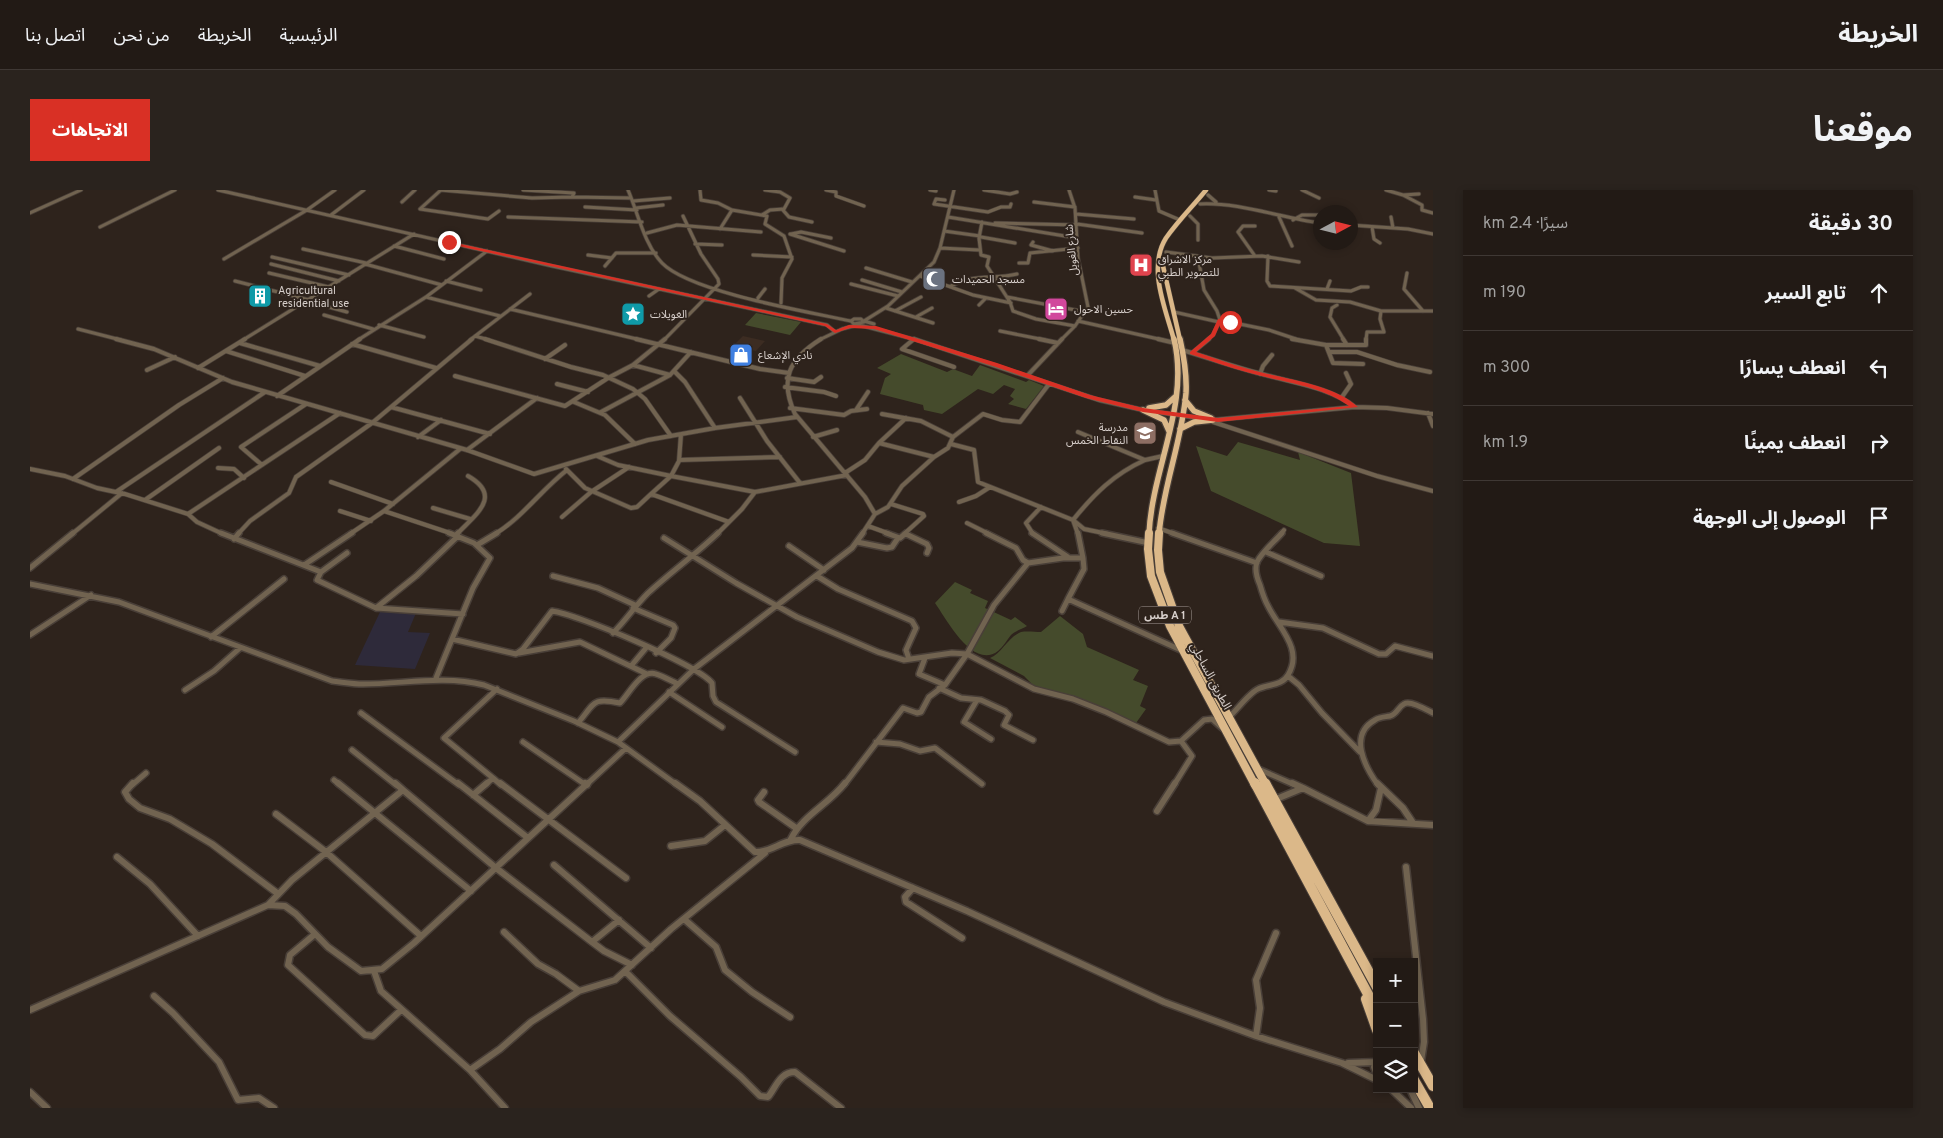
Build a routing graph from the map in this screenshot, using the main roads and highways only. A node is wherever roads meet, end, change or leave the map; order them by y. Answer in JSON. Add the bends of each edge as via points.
{"nodes":[{"id":1,"x":1209,"y":192,"type":"edge"},
{"id":2,"x":1176,"y":396,"type":"junction"},
{"id":3,"x":1185,"y":399,"type":"junction"},
{"id":4,"x":1180,"y":429,"type":"junction"},
{"id":5,"x":1169,"y":431,"type":"junction"},
{"id":6,"x":1358,"y":975,"type":"junction"},
{"id":7,"x":1373,"y":980,"type":"edge"},
{"id":8,"x":1373,"y":1003,"type":"edge"},
{"id":9,"x":1373,"y":1018,"type":"edge"},
{"id":10,"x":1418,"y":1060,"type":"edge"},
{"id":11,"x":1433,"y":1086,"type":"edge"},
{"id":12,"x":1418,"y":1087,"type":"edge"},
{"id":13,"x":1430,"y":1108,"type":"edge"}],
"edges":[{"from":1,"to":2,"type":"highway","name":"الطريق الساحلي","number":"طس A 1","via":[[1180,220],[1160,252],[1159,280],[1179,372]]},
{"from":1,"to":3,"type":"highway","name":"الطريق الساحلي","number":"طس A 1","via":[[1170,241],[1163,267],[1186,372]]},
{"from":2,"to":5,"type":"highway","name":"الطريق الساحلي","number":"طس A 1"},
{"from":2,"to":5,"type":"highway","via":[[1166,405],[1146,409],[1164,420]]},
{"from":3,"to":4,"type":"highway","name":"الطريق الساحلي","number":"طس A 1"},
{"from":3,"to":4,"type":"highway","via":[[1194,411],[1210,419]]},
{"from":4,"to":7,"type":"highway","name":"الطريق الساحلي","number":"طس A 1","via":[[1158,528],[1160,572],[1168,597],[1179,626],[1228,718]]},
{"from":5,"to":6,"type":"highway","name":"الطريق الساحلي","number":"طس A 1","via":[[1152,506],[1148,543],[1151,576],[1170,626]]},
{"from":6,"to":8,"type":"highway","name":"الطريق الساحلي","number":"طس A 1"},
{"from":6,"to":9,"type":"highway"},
{"from":10,"to":11,"type":"highway"},
{"from":12,"to":13,"type":"highway"}]}
